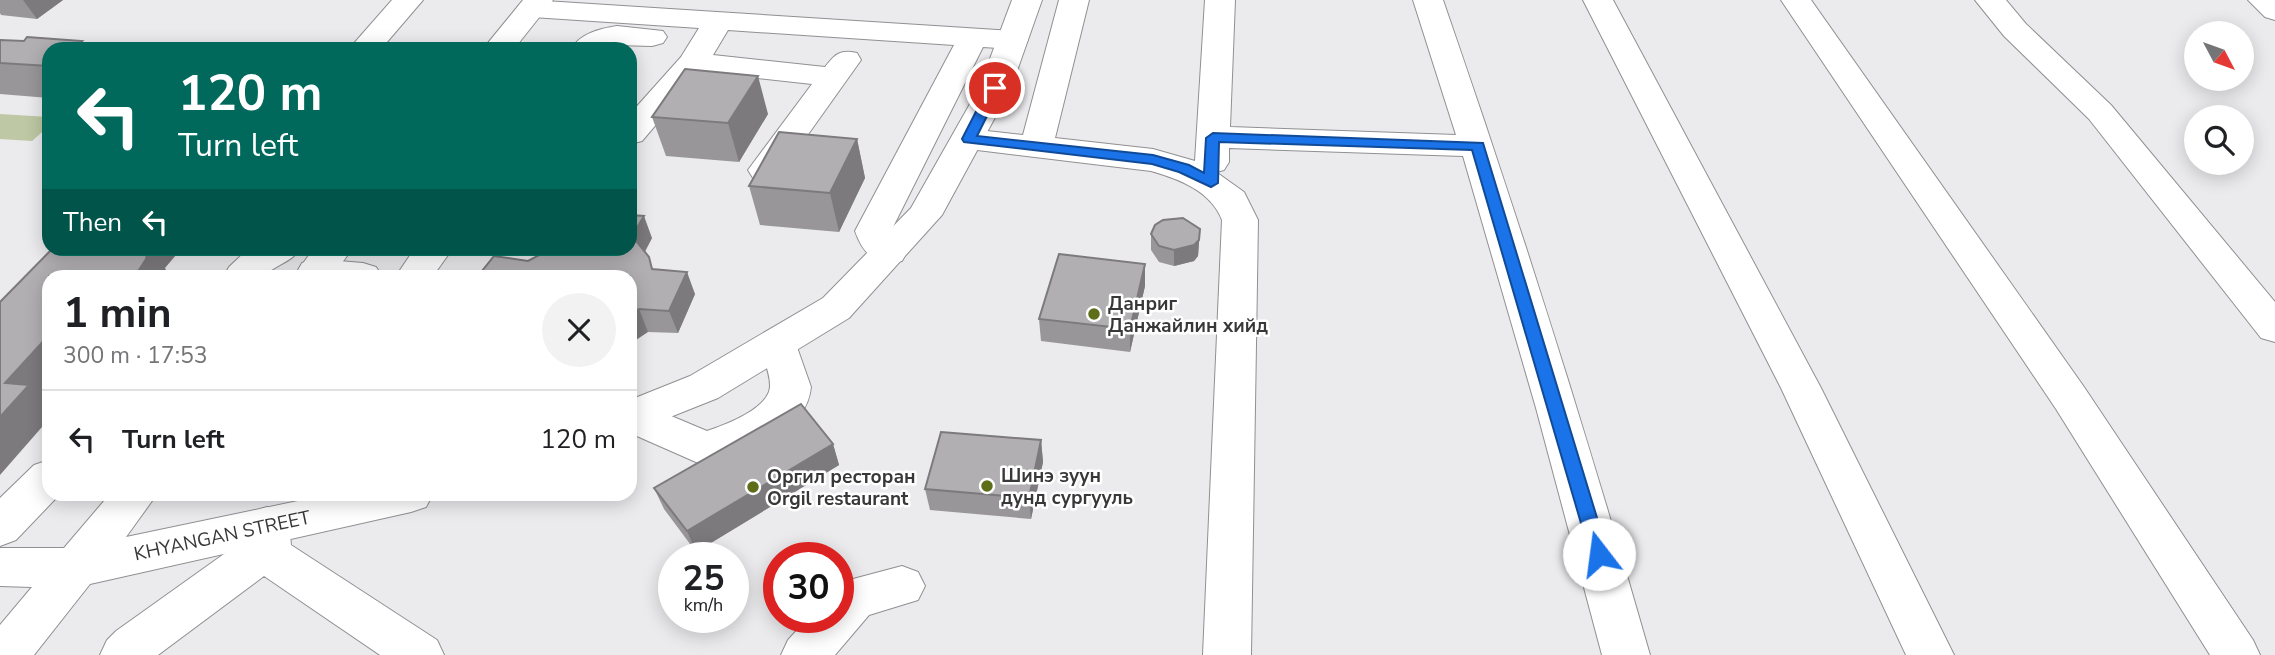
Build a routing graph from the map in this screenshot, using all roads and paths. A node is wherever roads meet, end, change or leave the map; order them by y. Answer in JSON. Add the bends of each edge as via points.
{"nodes":[{"id":1,"x":408,"y":0,"type":"edge"},
{"id":2,"x":1027,"y":0,"type":"edge"},
{"id":3,"x":1073,"y":0,"type":"edge"},
{"id":4,"x":1220,"y":0,"type":"edge"},
{"id":5,"x":1428,"y":0,"type":"edge"},
{"id":6,"x":1598,"y":0,"type":"edge"},
{"id":7,"x":1796,"y":0,"type":"edge"},
{"id":8,"x":1990,"y":0,"type":"edge"},
{"id":9,"x":2263,"y":0,"type":"edge"},
{"id":10,"x":535,"y":4,"type":"edge"},
{"id":11,"x":596,"y":6,"type":"edge"},
{"id":12,"x":2275,"y":11,"type":"edge"},
{"id":13,"x":868,"y":30,"type":"junction"},
{"id":14,"x":973,"y":37,"type":"junction"},
{"id":15,"x":1013,"y":40,"type":"junction"},
{"id":16,"x":706,"y":41,"type":"junction"},
{"id":17,"x":370,"y":42,"type":"edge"},
{"id":18,"x":504,"y":42,"type":"edge"},
{"id":19,"x":597,"y":42,"type":"edge"},
{"id":20,"x":833,"y":77,"type":"junction"},
{"id":21,"x":637,"y":125,"type":"edge"},
{"id":22,"x":1213,"y":138,"type":"junction"},
{"id":23,"x":969,"y":139,"type":"junction"},
{"id":24,"x":1478,"y":146,"type":"junction"},
{"id":25,"x":1036,"y":147,"type":"junction"},
{"id":26,"x":765,"y":170,"type":"edge"},
{"id":27,"x":1211,"y":183,"type":"junction"},
{"id":28,"x":889,"y":252,"type":"junction"},
{"id":29,"x":266,"y":256,"type":"edge"},
{"id":30,"x":249,"y":270,"type":"edge"},
{"id":31,"x":2275,"y":328,"type":"edge"},
{"id":32,"x":778,"y":343,"type":"junction"},
{"id":33,"x":637,"y":415,"type":"edge"},
{"id":34,"x":637,"y":419,"type":"edge"},
{"id":35,"x":42,"y":484,"type":"edge"},
{"id":36,"x":129,"y":501,"type":"edge"},
{"id":37,"x":387,"y":501,"type":"edge"},
{"id":38,"x":0,"y":527,"type":"edge"},
{"id":39,"x":267,"y":536,"type":"junction"},
{"id":40,"x":0,"y":567,"type":"edge"},
{"id":41,"x":74,"y":568,"type":"junction"},
{"id":42,"x":902,"y":586,"type":"dead end"},
{"id":43,"x":854,"y":599,"type":"edge"},
{"id":44,"x":824,"y":633,"type":"edge"},
{"id":45,"x":5,"y":655,"type":"edge"},
{"id":46,"x":124,"y":655,"type":"edge"},
{"id":47,"x":421,"y":655,"type":"edge"},
{"id":48,"x":805,"y":655,"type":"edge"},
{"id":49,"x":1227,"y":655,"type":"edge"},
{"id":50,"x":1626,"y":655,"type":"edge"},
{"id":51,"x":1930,"y":655,"type":"edge"},
{"id":52,"x":2236,"y":655,"type":"edge"}],
"edges":[{"from":1,"to":17,"type":"street"},
{"from":2,"to":15,"type":"street"},
{"from":3,"to":25,"type":"street"},
{"from":4,"to":22,"type":"street"},
{"from":5,"to":24,"type":"street"},
{"from":6,"to":51,"type":"street","via":[[1801,388]]},
{"from":7,"to":52,"type":"street","via":[[2070,398]]},
{"from":8,"to":31,"type":"street","via":[[2100,112]]},
{"from":9,"to":12,"type":"street"},
{"from":10,"to":11,"type":"street"},
{"from":10,"to":18,"type":"street"},
{"from":11,"to":16,"type":"street"},
{"from":13,"to":14,"type":"street"},
{"from":13,"to":16,"type":"street"},
{"from":13,"to":20,"type":"street"},
{"from":14,"to":15,"type":"street"},
{"from":14,"to":28,"type":"street","via":[[873,231]]},
{"from":15,"to":23,"type":"street"},
{"from":16,"to":19,"type":"street","via":[[616,35]]},
{"from":16,"to":20,"type":"street"},
{"from":16,"to":21,"type":"street"},
{"from":20,"to":26,"type":"street"},
{"from":22,"to":24,"type":"street"},
{"from":22,"to":27,"type":"street"},
{"from":23,"to":25,"type":"street"},
{"from":23,"to":28,"type":"street","via":[[924,215]]},
{"from":24,"to":50,"type":"street","via":[[1579,478]]},
{"from":25,"to":27,"type":"street","via":[[1153,160]]},
{"from":27,"to":49,"type":"street","via":[[1232,200],[1240,220]]},
{"from":28,"to":32,"type":"street","via":[[836,308]]},
{"from":29,"to":30,"type":"street"},
{"from":32,"to":33,"type":"street","via":[[704,387]]},
{"from":32,"to":34,"type":"street","via":[[791,390],[782,410],[736,439],[705,449]]},
{"from":35,"to":38,"type":"street"},
{"from":36,"to":41,"type":"street"},
{"from":37,"to":39,"type":"street","name":"KHYANGAN STREET"},
{"from":39,"to":41,"type":"street","name":"KHYANGAN STREET"},
{"from":39,"to":46,"type":"street"},
{"from":39,"to":47,"type":"street","via":[[275,559]]},
{"from":40,"to":41,"type":"street","name":"KHYANGAN STREET"},
{"from":41,"to":45,"type":"street"},
{"from":42,"to":43,"type":"street"},
{"from":44,"to":48,"type":"street"}]}
